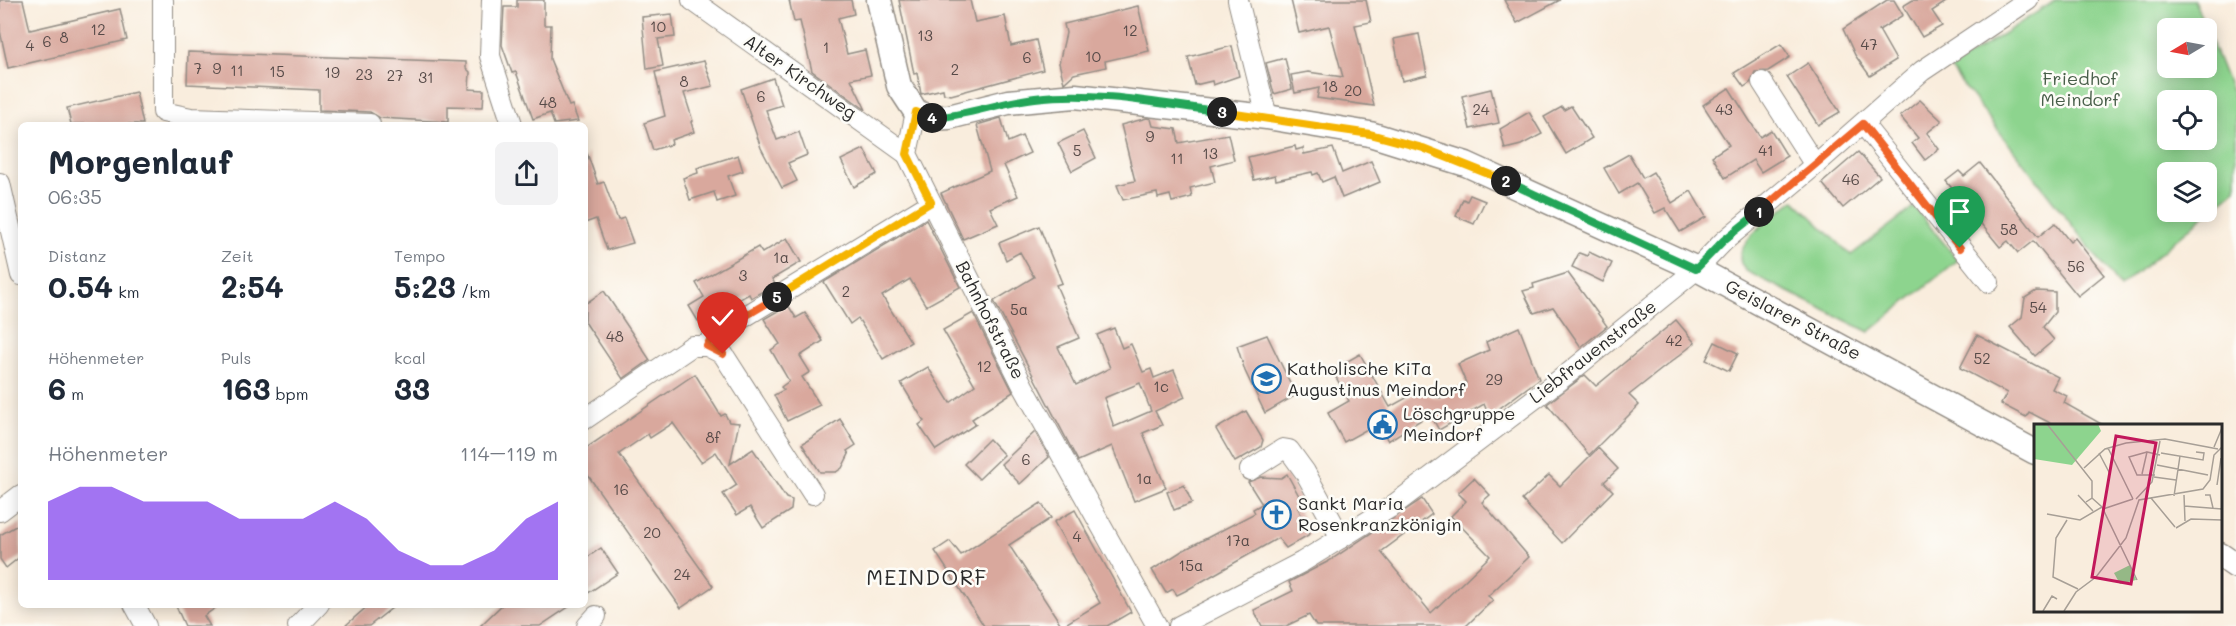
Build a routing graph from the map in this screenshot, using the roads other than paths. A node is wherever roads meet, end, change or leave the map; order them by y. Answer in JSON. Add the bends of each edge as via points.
{"nodes":[{"id":1,"x":163,"y":0,"type":"edge"},
{"id":2,"x":492,"y":0,"type":"edge"},
{"id":3,"x":692,"y":0,"type":"edge"},
{"id":4,"x":879,"y":0,"type":"edge"},
{"id":5,"x":1238,"y":0,"type":"edge"},
{"id":6,"x":2028,"y":0,"type":"edge"},
{"id":7,"x":1762,"y":82,"type":"dead end"},
{"id":8,"x":916,"y":112,"type":"junction"},
{"id":9,"x":1267,"y":117,"type":"junction"},
{"id":10,"x":165,"y":118,"type":"edge"},
{"id":11,"x":282,"y":122,"type":"edge"},
{"id":12,"x":511,"y":122,"type":"edge"},
{"id":13,"x":1863,"y":124,"type":"junction"},
{"id":14,"x":907,"y":154,"type":"junction"},
{"id":15,"x":1815,"y":165,"type":"junction"},
{"id":16,"x":0,"y":183,"type":"edge"},
{"id":17,"x":931,"y":202,"type":"junction"},
{"id":18,"x":13,"y":266,"type":"edge"},
{"id":19,"x":1696,"y":269,"type":"junction"},
{"id":20,"x":1989,"y":282,"type":"dead end"},
{"id":21,"x":707,"y":346,"type":"junction"},
{"id":22,"x":588,"y":417,"type":"edge"},
{"id":23,"x":2034,"y":451,"type":"edge"},
{"id":24,"x":1250,"y":470,"type":"dead end"},
{"id":25,"x":813,"y":494,"type":"dead end"},
{"id":26,"x":18,"y":497,"type":"edge"},
{"id":27,"x":0,"y":511,"type":"edge"},
{"id":28,"x":1341,"y":538,"type":"junction"},
{"id":29,"x":2221,"y":556,"type":"edge"},
{"id":30,"x":2236,"y":566,"type":"edge"},
{"id":31,"x":137,"y":608,"type":"edge"},
{"id":32,"x":315,"y":608,"type":"edge"},
{"id":33,"x":146,"y":626,"type":"edge"},
{"id":34,"x":298,"y":626,"type":"edge"},
{"id":35,"x":1157,"y":626,"type":"edge"},
{"id":36,"x":1179,"y":626,"type":"edge"}],
"edges":[{"from":1,"to":10,"type":"street"},
{"from":2,"to":12,"type":"street","via":[[489,56]]},
{"from":3,"to":14,"type":"street","name":"Alter Kirchweg"},
{"from":4,"to":8,"type":"main road","via":[[899,86]]},
{"from":5,"to":9,"type":"street"},
{"from":6,"to":13,"type":"street","name":"Liebfrauenstraße","via":[[1922,71]]},
{"from":7,"to":15,"type":"street"},
{"from":8,"to":9,"type":"main road","name":"Geislarer Straße","via":[[931,118],[949,117],[1008,102],[1075,96]]},
{"from":8,"to":14,"type":"street"},
{"from":9,"to":19,"type":"main road","name":"Geislarer Straße","via":[[1370,134],[1423,148],[1539,195]]},
{"from":10,"to":11,"type":"street"},
{"from":13,"to":15,"type":"street","name":"Liebfrauenstraße"},
{"from":13,"to":20,"type":"street"},
{"from":14,"to":17,"type":"street","name":"Bahnhofstraße"},
{"from":15,"to":19,"type":"street","name":"Liebfrauenstraße","via":[[1724,240]]},
{"from":16,"to":18,"type":"street"},
{"from":17,"to":21,"type":"street","via":[[712,336]]},
{"from":17,"to":35,"type":"street","name":"Bahnhofstraße","via":[[1023,386]]},
{"from":19,"to":23,"type":"main road","name":"Geislarer Straße"},
{"from":19,"to":28,"type":"street","name":"Liebfrauenstraße","via":[[1570,372],[1401,500]]},
{"from":21,"to":22,"type":"street","via":[[692,346]]},
{"from":21,"to":25,"type":"street","via":[[723,354]]},
{"from":24,"to":28,"type":"street","via":[[1283,449],[1289,450],[1314,486]]},
{"from":26,"to":27,"type":"street"},
{"from":28,"to":36,"type":"street","name":"Liebfrauenstraße"},
{"from":29,"to":30,"type":"main road"},
{"from":31,"to":33,"type":"street"},
{"from":32,"to":34,"type":"street"}]}
